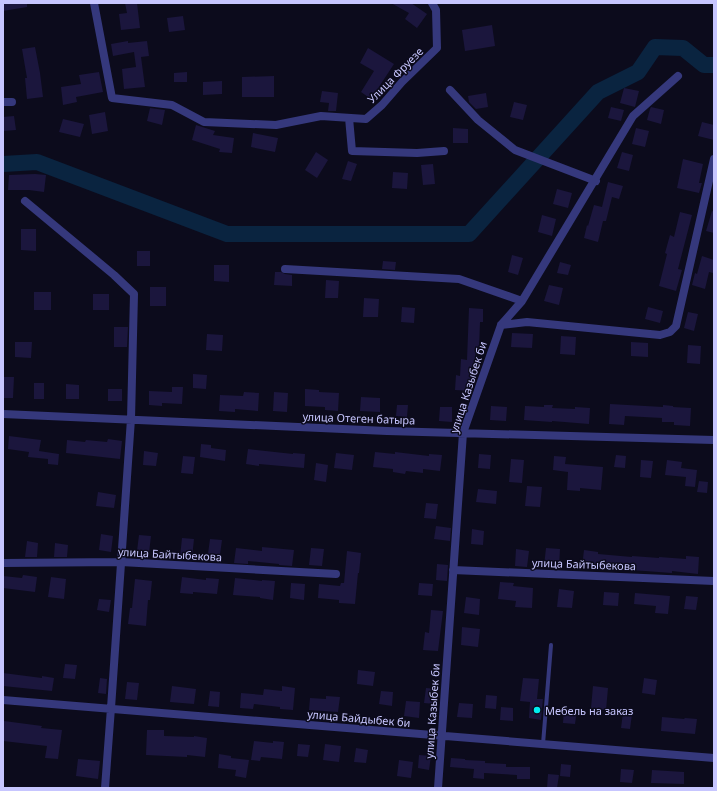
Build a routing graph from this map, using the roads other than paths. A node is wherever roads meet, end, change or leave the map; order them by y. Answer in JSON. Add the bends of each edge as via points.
{"nodes":[{"id":1,"x":94,"y":3,"type":"edge"},
{"id":2,"x":432,"y":3,"type":"edge"},
{"id":3,"x":678,"y":76,"type":"dead end"},
{"id":4,"x":450,"y":90,"type":"dead end"},
{"id":5,"x":349,"y":118,"type":"junction"},
{"id":6,"x":444,"y":151,"type":"dead end"},
{"id":7,"x":714,"y":159,"type":"edge"},
{"id":8,"x":596,"y":181,"type":"junction"},
{"id":9,"x":24,"y":201,"type":"dead end"},
{"id":10,"x":285,"y":269,"type":"dead end"},
{"id":11,"x":522,"y":301,"type":"junction"},
{"id":12,"x":501,"y":325,"type":"junction"},
{"id":13,"x":3,"y":414,"type":"edge"},
{"id":14,"x":131,"y":419,"type":"junction"},
{"id":15,"x":463,"y":433,"type":"junction"},
{"id":16,"x":714,"y":440,"type":"edge"},
{"id":17,"x":121,"y":562,"type":"junction"},
{"id":18,"x":3,"y":563,"type":"edge"},
{"id":19,"x":453,"y":570,"type":"junction"},
{"id":20,"x":336,"y":574,"type":"dead end"},
{"id":21,"x":714,"y":580,"type":"edge"},
{"id":22,"x":551,"y":645,"type":"dead end"},
{"id":23,"x":3,"y":700,"type":"edge"},
{"id":24,"x":111,"y":708,"type":"junction"},
{"id":25,"x":441,"y":736,"type":"junction"},
{"id":26,"x":543,"y":744,"type":"junction"},
{"id":27,"x":714,"y":758,"type":"edge"},
{"id":28,"x":104,"y":788,"type":"edge"},
{"id":29,"x":438,"y":788,"type":"edge"}],
"edges":[{"from":1,"to":5,"type":"street","name":"Улица Фруезе","via":[[112,98],[172,105],[204,122],[276,124],[321,116]]},
{"from":2,"to":5,"type":"street","name":"Улица Фруезе","via":[[436,10],[437,48],[366,119]]},
{"from":3,"to":8,"type":"street","name":"улица Казыбек би","via":[[633,116]]},
{"from":4,"to":8,"type":"street","via":[[478,120],[515,150]]},
{"from":5,"to":6,"type":"street","via":[[352,151]]},
{"from":7,"to":12,"type":"street","via":[[676,326],[670,332],[660,335],[527,322]]},
{"from":8,"to":11,"type":"street","name":"улица Казыбек би"},
{"from":9,"to":14,"type":"street","via":[[134,294]]},
{"from":10,"to":11,"type":"street","via":[[459,279]]},
{"from":11,"to":12,"type":"street","name":"улица Казыбек би"},
{"from":12,"to":15,"type":"street","name":"улица Казыбек би"},
{"from":13,"to":14,"type":"street","name":"улица Отеген батыра"},
{"from":14,"to":15,"type":"street","name":"улица Отеген батыра"},
{"from":14,"to":17,"type":"street"},
{"from":15,"to":16,"type":"street","name":"улица Отеген батыра"},
{"from":15,"to":19,"type":"street","name":"улица Казыбек би"},
{"from":17,"to":18,"type":"street","name":"улица Байтыбекова"},
{"from":17,"to":20,"type":"street","name":"улица Байтыбекова"},
{"from":17,"to":24,"type":"street"},
{"from":19,"to":21,"type":"street","name":"улица Байтыбекова"},
{"from":19,"to":25,"type":"street","name":"улица Казыбек би"},
{"from":22,"to":26,"type":"lane"},
{"from":23,"to":24,"type":"street","name":"улица Байдыбек би"},
{"from":24,"to":25,"type":"street","name":"улица Байдыбек би"},
{"from":24,"to":28,"type":"street"},
{"from":25,"to":26,"type":"street","name":"улица Байдыбек би"},
{"from":25,"to":29,"type":"street","name":"улица Казыбек би"},
{"from":26,"to":27,"type":"street","name":"улица Байдыбек би"}]}
